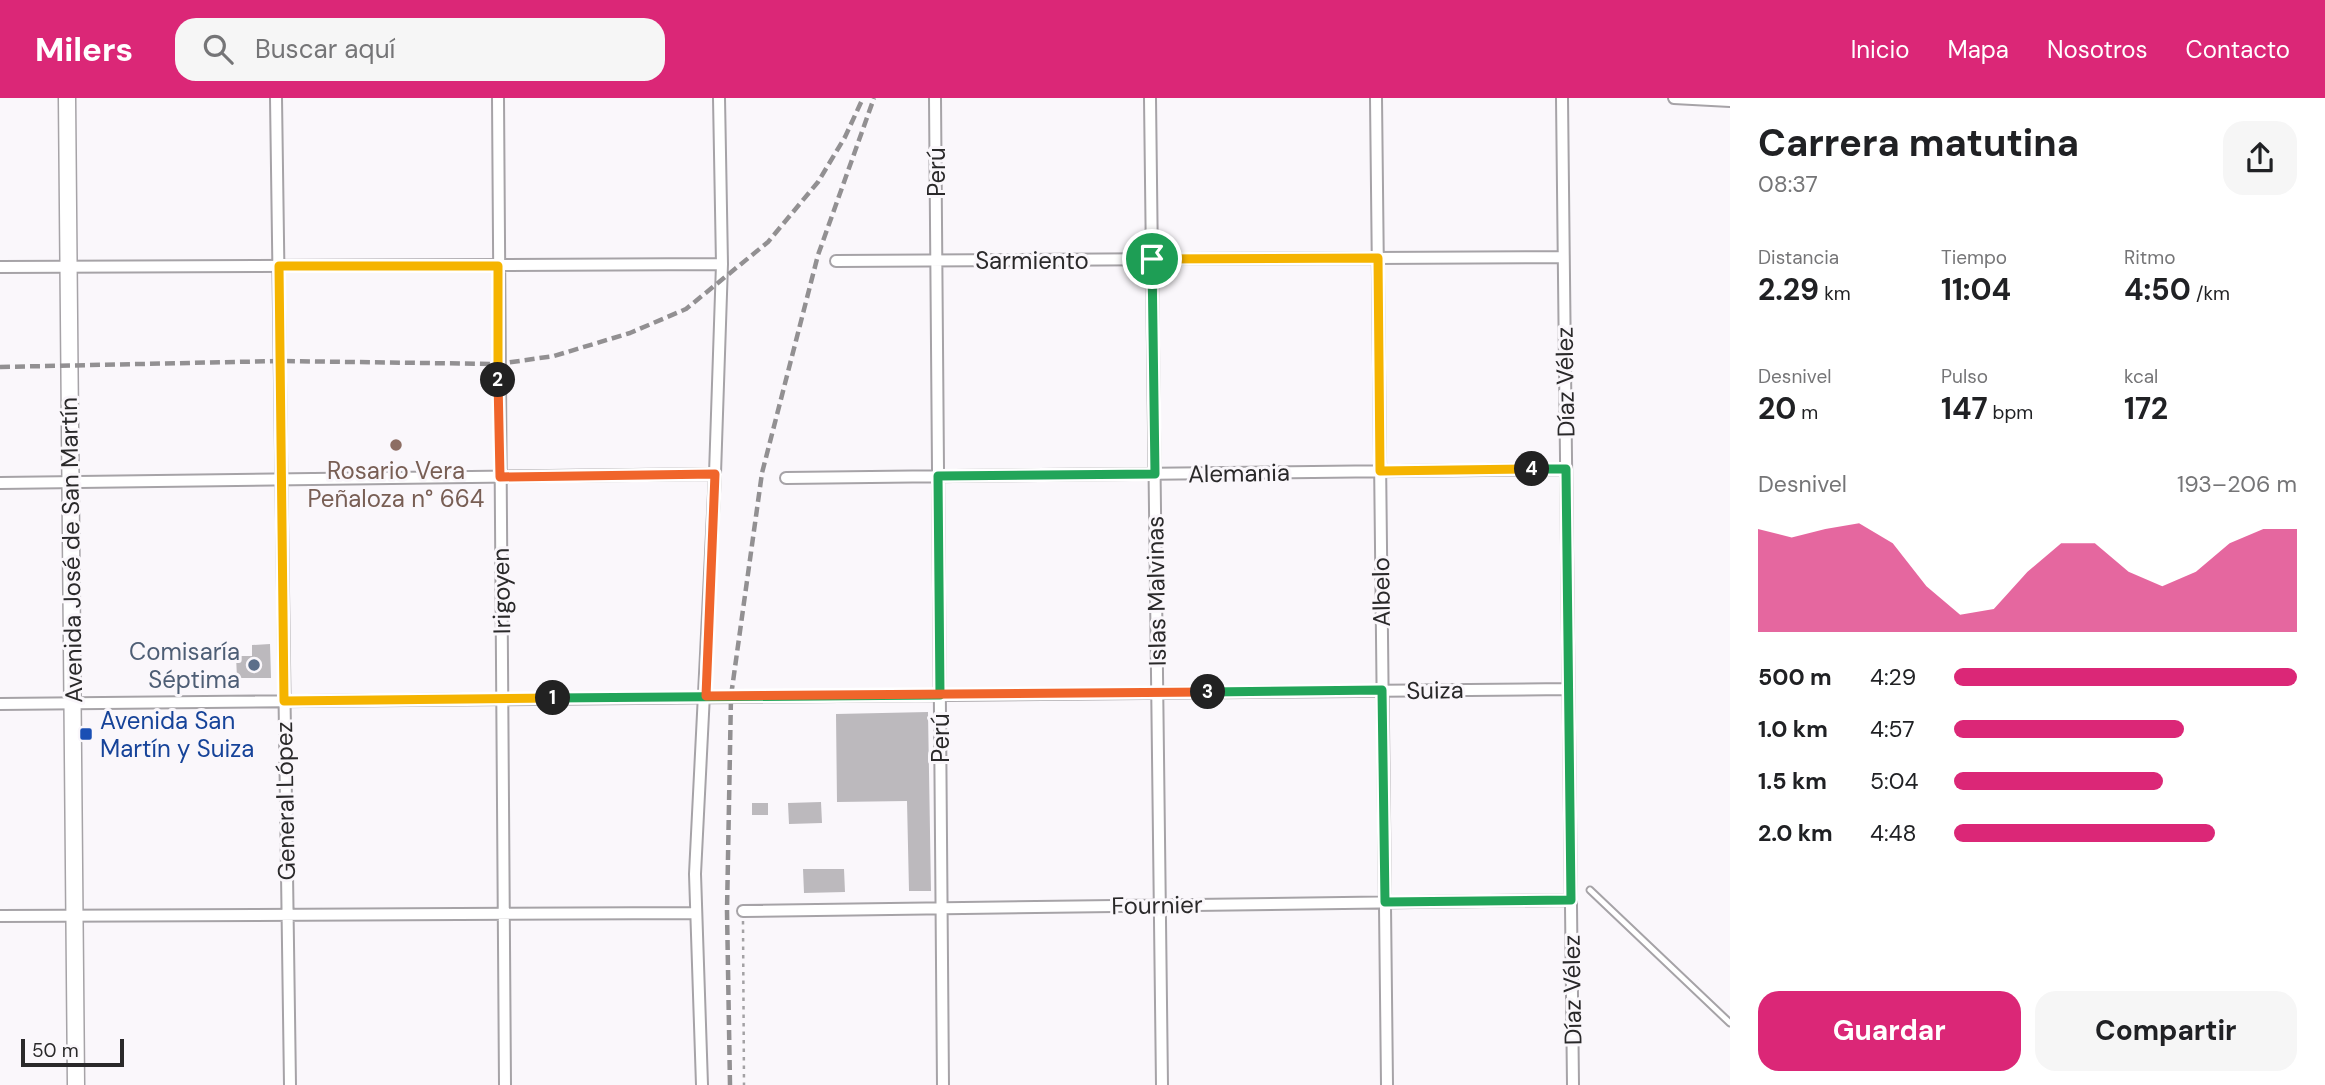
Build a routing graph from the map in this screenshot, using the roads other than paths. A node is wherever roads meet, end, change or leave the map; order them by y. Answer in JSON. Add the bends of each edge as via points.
{"nodes":[{"id":1,"x":67,"y":98,"type":"edge"},
{"id":2,"x":276,"y":98,"type":"edge"},
{"id":3,"x":498,"y":98,"type":"edge"},
{"id":4,"x":719,"y":98,"type":"edge"},
{"id":5,"x":935,"y":98,"type":"edge"},
{"id":6,"x":1150,"y":98,"type":"edge"},
{"id":7,"x":1376,"y":98,"type":"edge"},
{"id":8,"x":1562,"y":98,"type":"edge"},
{"id":9,"x":1674,"y":98,"type":"edge"},
{"id":10,"x":1730,"y":101,"type":"edge"},
{"id":11,"x":1563,"y":257,"type":"junction"},
{"id":12,"x":1378,"y":258,"type":"junction"},
{"id":13,"x":1152,"y":259,"type":"junction"},
{"id":14,"x":936,"y":260,"type":"junction"},
{"id":15,"x":836,"y":261,"type":"dead end"},
{"id":16,"x":722,"y":264,"type":"junction"},
{"id":17,"x":68,"y":266,"type":"junction"},
{"id":18,"x":279,"y":266,"type":"junction"},
{"id":19,"x":498,"y":266,"type":"junction"},
{"id":20,"x":0,"y":267,"type":"edge"},
{"id":21,"x":1566,"y":469,"type":"junction"},
{"id":22,"x":1380,"y":471,"type":"junction"},
{"id":23,"x":715,"y":474,"type":"junction"},
{"id":24,"x":1155,"y":474,"type":"junction"},
{"id":25,"x":938,"y":476,"type":"junction"},
{"id":26,"x":500,"y":477,"type":"junction"},
{"id":27,"x":786,"y":478,"type":"dead end"},
{"id":28,"x":281,"y":479,"type":"junction"},
{"id":29,"x":70,"y":482,"type":"junction"},
{"id":30,"x":0,"y":483,"type":"edge"},
{"id":31,"x":1568,"y":689,"type":"junction"},
{"id":32,"x":1382,"y":690,"type":"junction"},
{"id":33,"x":1157,"y":692,"type":"junction"},
{"id":34,"x":940,"y":695,"type":"junction"},
{"id":35,"x":706,"y":696,"type":"junction"},
{"id":36,"x":502,"y":699,"type":"junction"},
{"id":37,"x":284,"y":701,"type":"junction"},
{"id":38,"x":72,"y":703,"type":"junction"},
{"id":39,"x":0,"y":704,"type":"edge"},
{"id":40,"x":1590,"y":890,"type":"dead end"},
{"id":41,"x":1571,"y":900,"type":"junction"},
{"id":42,"x":1385,"y":902,"type":"junction"},
{"id":43,"x":1160,"y":905,"type":"junction"},
{"id":44,"x":942,"y":908,"type":"junction"},
{"id":45,"x":743,"y":911,"type":"road end"},
{"id":46,"x":504,"y":913,"type":"junction"},
{"id":47,"x":696,"y":913,"type":"junction"},
{"id":48,"x":74,"y":915,"type":"junction"},
{"id":49,"x":287,"y":915,"type":"junction"},
{"id":50,"x":0,"y":916,"type":"edge"},
{"id":51,"x":1730,"y":1023,"type":"edge"},
{"id":52,"x":76,"y":1085,"type":"edge"},
{"id":53,"x":290,"y":1085,"type":"edge"},
{"id":54,"x":505,"y":1085,"type":"edge"},
{"id":55,"x":702,"y":1085,"type":"edge"},
{"id":56,"x":943,"y":1085,"type":"edge"},
{"id":57,"x":1162,"y":1085,"type":"edge"},
{"id":58,"x":1387,"y":1085,"type":"edge"},
{"id":59,"x":1573,"y":1085,"type":"edge"}],
"edges":[{"from":1,"to":17,"type":"main road","name":"Avenida José de San Martín"},
{"from":2,"to":18,"type":"street","name":"General López"},
{"from":3,"to":19,"type":"street","name":"Irigoyen"},
{"from":4,"to":16,"type":"street"},
{"from":5,"to":14,"type":"street","name":"Perú"},
{"from":6,"to":13,"type":"street","name":"Islas Malvinas"},
{"from":7,"to":12,"type":"street","name":"Albelo"},
{"from":8,"to":11,"type":"street","name":"Díaz Vélez"},
{"from":9,"to":10,"type":"street"},
{"from":11,"to":12,"type":"street","name":"Sarmiento"},
{"from":11,"to":21,"type":"street","name":"Díaz Vélez"},
{"from":12,"to":13,"type":"street","name":"Sarmiento"},
{"from":12,"to":22,"type":"street","name":"Albelo"},
{"from":13,"to":14,"type":"street","name":"Sarmiento"},
{"from":13,"to":24,"type":"street","name":"Islas Malvinas"},
{"from":14,"to":15,"type":"street","name":"Sarmiento"},
{"from":14,"to":25,"type":"street","name":"Perú"},
{"from":16,"to":19,"type":"street"},
{"from":16,"to":23,"type":"street"},
{"from":17,"to":18,"type":"street"},
{"from":17,"to":20,"type":"street"},
{"from":17,"to":29,"type":"main road","name":"Avenida José de San Martín"},
{"from":18,"to":19,"type":"street"},
{"from":18,"to":28,"type":"street","name":"General López"},
{"from":19,"to":26,"type":"street","name":"Irigoyen"},
{"from":21,"to":22,"type":"street","name":"Alemania"},
{"from":21,"to":31,"type":"street","name":"Díaz Vélez"},
{"from":22,"to":24,"type":"street","name":"Alemania"},
{"from":22,"to":32,"type":"street","name":"Albelo"},
{"from":23,"to":26,"type":"street"},
{"from":23,"to":35,"type":"street"},
{"from":24,"to":25,"type":"street","name":"Alemania"},
{"from":24,"to":33,"type":"street","name":"Islas Malvinas"},
{"from":25,"to":27,"type":"street","name":"Alemania"},
{"from":25,"to":34,"type":"street","name":"Perú"},
{"from":26,"to":28,"type":"street"},
{"from":26,"to":36,"type":"street","name":"Irigoyen"},
{"from":28,"to":29,"type":"street"},
{"from":28,"to":37,"type":"street","name":"General López"},
{"from":29,"to":30,"type":"street"},
{"from":29,"to":38,"type":"main road","name":"Avenida José de San Martín"},
{"from":31,"to":32,"type":"street","name":"Suiza"},
{"from":31,"to":41,"type":"street","name":"Díaz Vélez"},
{"from":32,"to":33,"type":"street","name":"Suiza"},
{"from":32,"to":42,"type":"street","name":"Albelo"},
{"from":33,"to":34,"type":"street","name":"Suiza"},
{"from":33,"to":43,"type":"street","name":"Islas Malvinas"},
{"from":34,"to":35,"type":"street","name":"Suiza"},
{"from":34,"to":44,"type":"street","name":"Perú"},
{"from":35,"to":36,"type":"street","name":"Suiza"},
{"from":35,"to":47,"type":"street"},
{"from":36,"to":37,"type":"street","name":"Suiza"},
{"from":36,"to":46,"type":"street","name":"Irigoyen"},
{"from":37,"to":38,"type":"street","name":"Suiza"},
{"from":37,"to":49,"type":"street","name":"General López"},
{"from":38,"to":39,"type":"street","name":"Suiza"},
{"from":38,"to":48,"type":"main road","name":"Avenida José de San Martín"},
{"from":40,"to":51,"type":"lane"},
{"from":41,"to":42,"type":"street","name":"Fournier"},
{"from":41,"to":59,"type":"street","name":"Díaz Vélez"},
{"from":42,"to":43,"type":"street","name":"Fournier"},
{"from":42,"to":58,"type":"street","name":"Albelo"},
{"from":43,"to":44,"type":"street","name":"Fournier"},
{"from":43,"to":57,"type":"street","name":"Islas Malvinas"},
{"from":44,"to":45,"type":"street","name":"Fournier"},
{"from":44,"to":56,"type":"street","name":"Perú"},
{"from":46,"to":47,"type":"street"},
{"from":46,"to":49,"type":"street"},
{"from":46,"to":54,"type":"street","name":"Irigoyen"},
{"from":47,"to":55,"type":"street"},
{"from":48,"to":49,"type":"street"},
{"from":48,"to":50,"type":"street"},
{"from":48,"to":52,"type":"main road","name":"Avenida José de San Martín"},
{"from":49,"to":53,"type":"street","name":"General López"}]}
